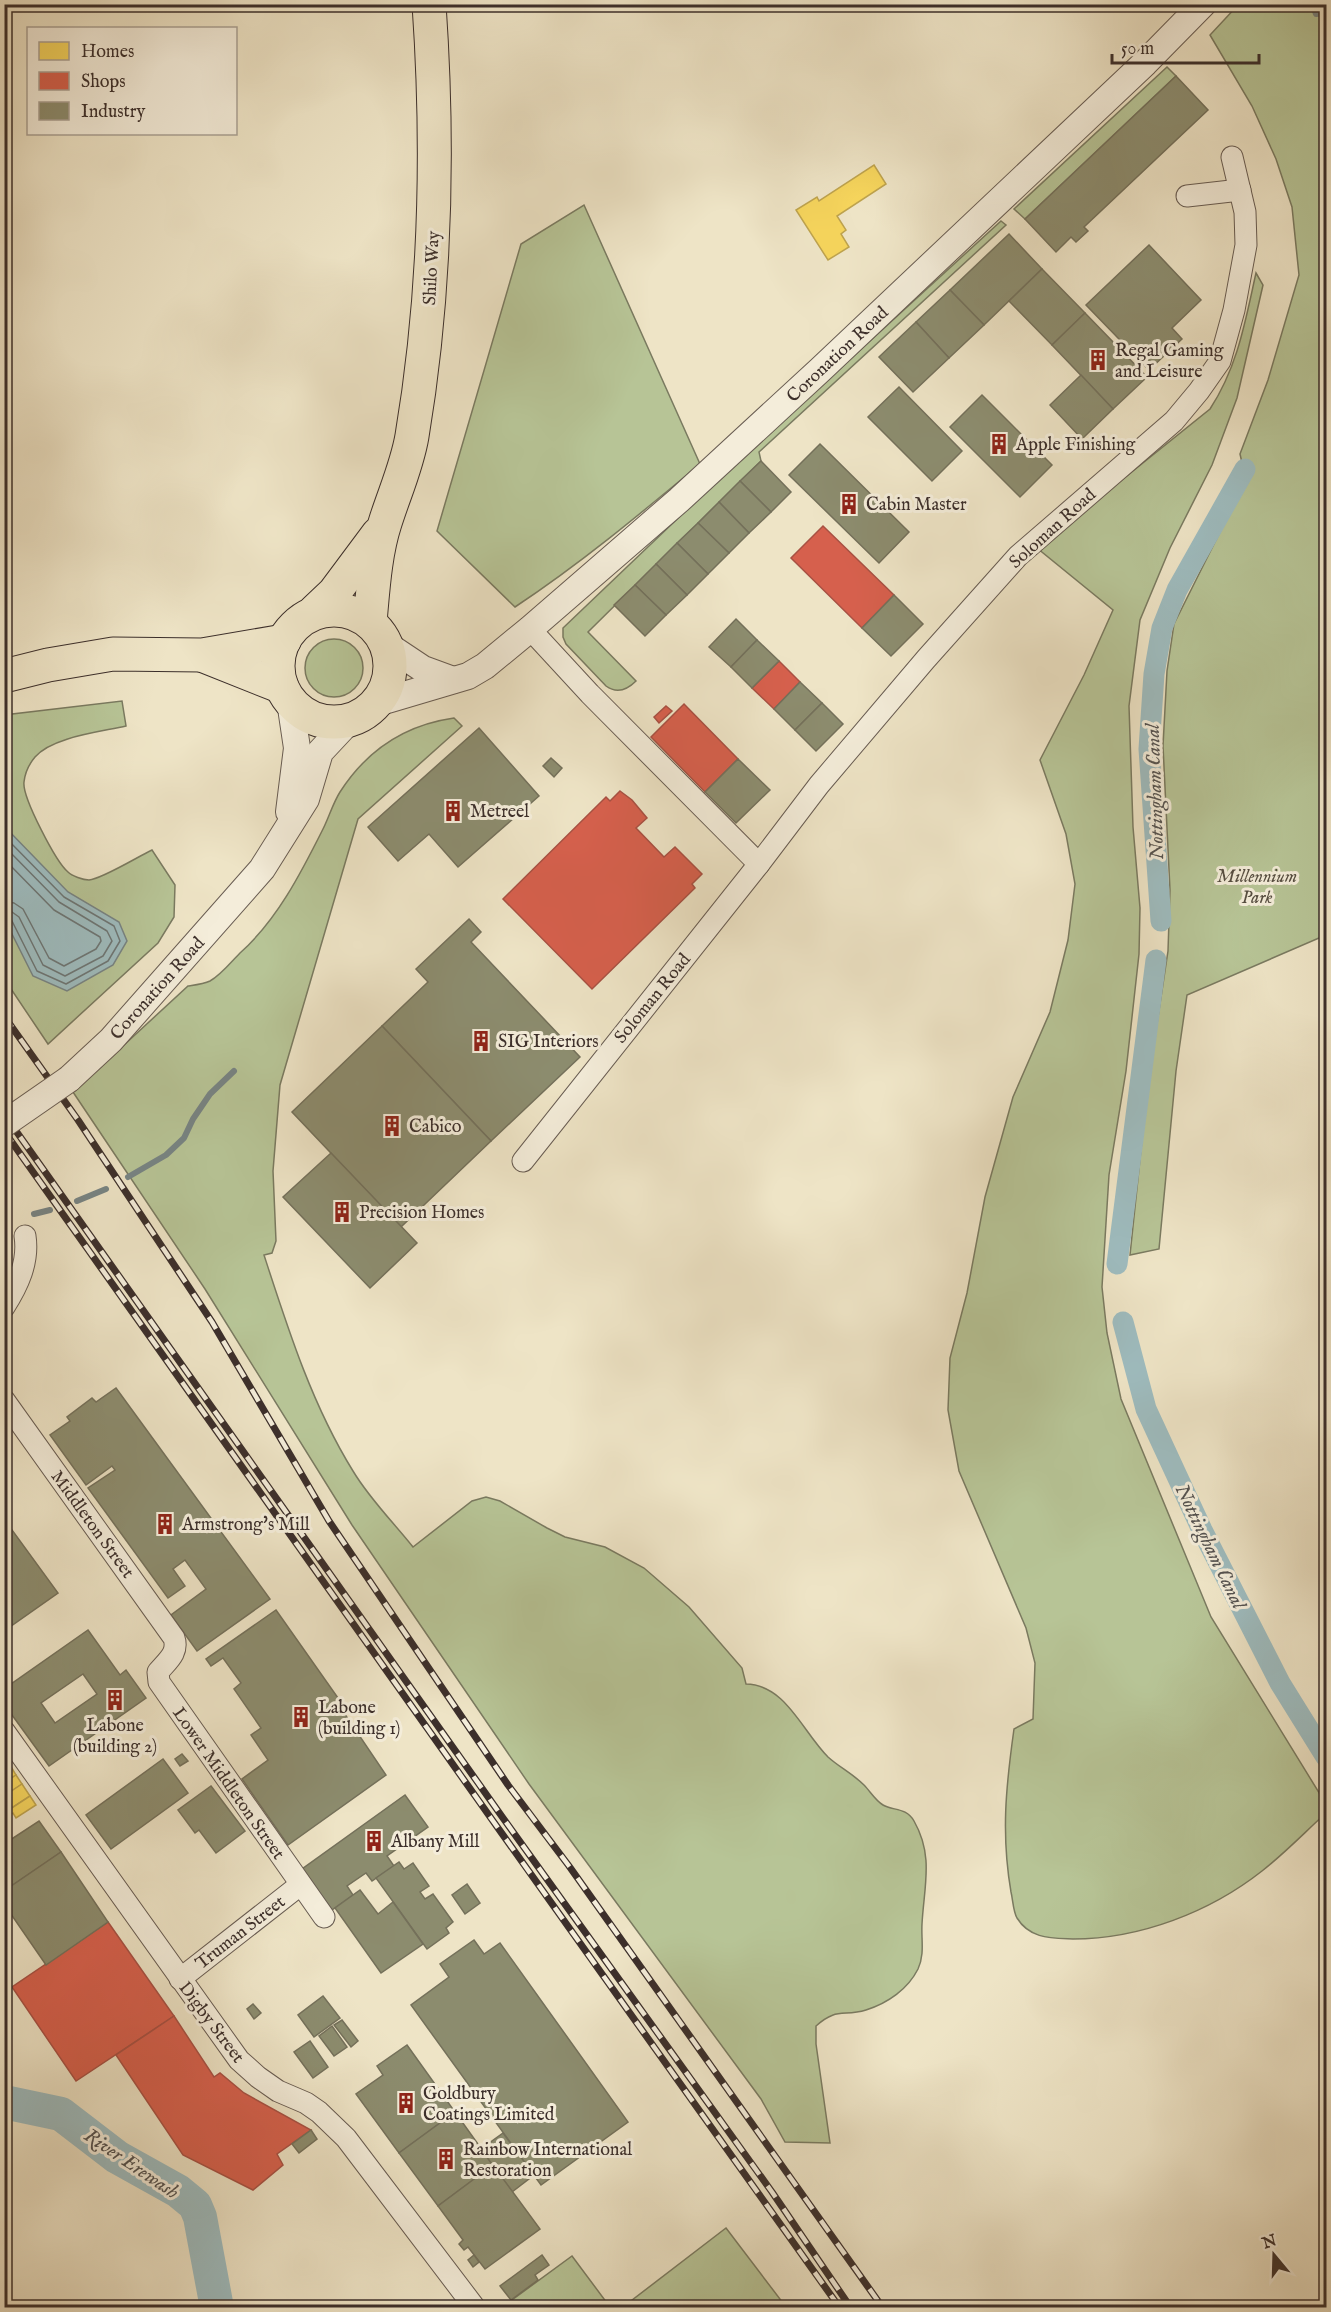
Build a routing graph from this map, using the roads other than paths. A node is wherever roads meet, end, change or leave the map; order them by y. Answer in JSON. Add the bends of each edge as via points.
{"nodes":[{"id":1,"x":429,"y":4,"type":"edge"},
{"id":2,"x":1203,"y":4,"type":"edge"},
{"id":3,"x":1232,"y":157,"type":"dead end"},
{"id":4,"x":1240,"y":190,"type":"junction"},
{"id":5,"x":1187,"y":196,"type":"dead end"},
{"id":6,"x":384,"y":525,"type":"junction"},
{"id":7,"x":315,"y":611,"type":"junction"},
{"id":8,"x":530,"y":629,"type":"junction"},
{"id":9,"x":379,"y":633,"type":"junction"},
{"id":10,"x":284,"y":640,"type":"junction"},
{"id":11,"x":202,"y":655,"type":"junction"},
{"id":12,"x":4,"y":676,"type":"edge"},
{"id":13,"x":453,"y":680,"type":"junction"},
{"id":14,"x":286,"y":694,"type":"junction"},
{"id":15,"x":377,"y":703,"type":"junction"},
{"id":16,"x":349,"y":721,"type":"junction"},
{"id":17,"x":287,"y":830,"type":"junction"},
{"id":18,"x":759,"y":864,"type":"junction"},
{"id":19,"x":4,"y":1124,"type":"edge"},
{"id":20,"x":523,"y":1161,"type":"dead end"},
{"id":21,"x":26,"y":1236,"type":"dead end"},
{"id":22,"x":4,"y":1307,"type":"edge"},
{"id":23,"x":4,"y":1400,"type":"edge"},
{"id":24,"x":176,"y":1649,"type":"joint"},
{"id":25,"x":4,"y":1731,"type":"edge"},
{"id":26,"x":300,"y":1886,"type":"junction"},
{"id":27,"x":324,"y":1917,"type":"dead end"},
{"id":28,"x":180,"y":1979,"type":"junction"},
{"id":29,"x":475,"y":2307,"type":"edge"}],
"edges":[{"from":1,"to":6,"type":"main road","name":"Shilo Way","via":[[435,121],[428,317],[412,440]]},
{"from":2,"to":8,"type":"street","name":"Coronation Road","via":[[679,501]]},
{"from":3,"to":4,"type":"street","name":"Soloman Road"},
{"from":4,"to":5,"type":"street"},
{"from":4,"to":18,"type":"street","name":"Soloman Road","via":[[1246,245],[1234,310],[1220,361],[1199,391],[1174,421],[1003,572],[819,785]]},
{"from":6,"to":7,"type":"main road","name":"Shilo Way","via":[[334,593]]},
{"from":6,"to":9,"type":"main road","name":"Shilo Way","via":[[374,583]]},
{"from":7,"to":9,"type":"main road","via":[[350,612]]},
{"from":7,"to":10,"type":"main road"},
{"from":8,"to":13,"type":"street","name":"Coronation Road","via":[[485,666]]},
{"from":8,"to":18,"type":"street"},
{"from":9,"to":13,"type":"street","via":[[423,669]]},
{"from":9,"to":15,"type":"main road","via":[[389,657],[388,682]]},
{"from":10,"to":11,"type":"main road"},
{"from":10,"to":14,"type":"main road","via":[[278,661]]},
{"from":11,"to":12,"type":"main road","via":[[113,654]]},
{"from":11,"to":14,"type":"main road"},
{"from":13,"to":15,"type":"street","name":"Coronation Road"},
{"from":14,"to":16,"type":"main road","via":[[305,716],[320,722]]},
{"from":14,"to":17,"type":"street","name":"Coronation Road","via":[[297,748]]},
{"from":15,"to":16,"type":"main road"},
{"from":16,"to":17,"type":"street","name":"Coronation Road","via":[[320,752],[306,799]]},
{"from":17,"to":19,"type":"street","name":"Coronation Road","bridge":true,"via":[[262,869],[111,1040],[69,1079]]},
{"from":18,"to":20,"type":"street","name":"Soloman Road"},
{"from":21,"to":22,"type":"street","via":[[27,1257],[15,1291]]},
{"from":23,"to":24,"type":"street","name":"Middleton Street","via":[[174,1638]]},
{"from":24,"to":26,"type":"street","name":"Lower Middleton Street","via":[[158,1672],[159,1682]]},
{"from":25,"to":28,"type":"street","name":"Digby Street"},
{"from":26,"to":27,"type":"street","name":"Lower Middleton Street"},
{"from":26,"to":28,"type":"street","name":"Truman Street"},
{"from":28,"to":29,"type":"street","name":"Digby Street","via":[[239,2060],[278,2091],[319,2112],[346,2138]]}]}
